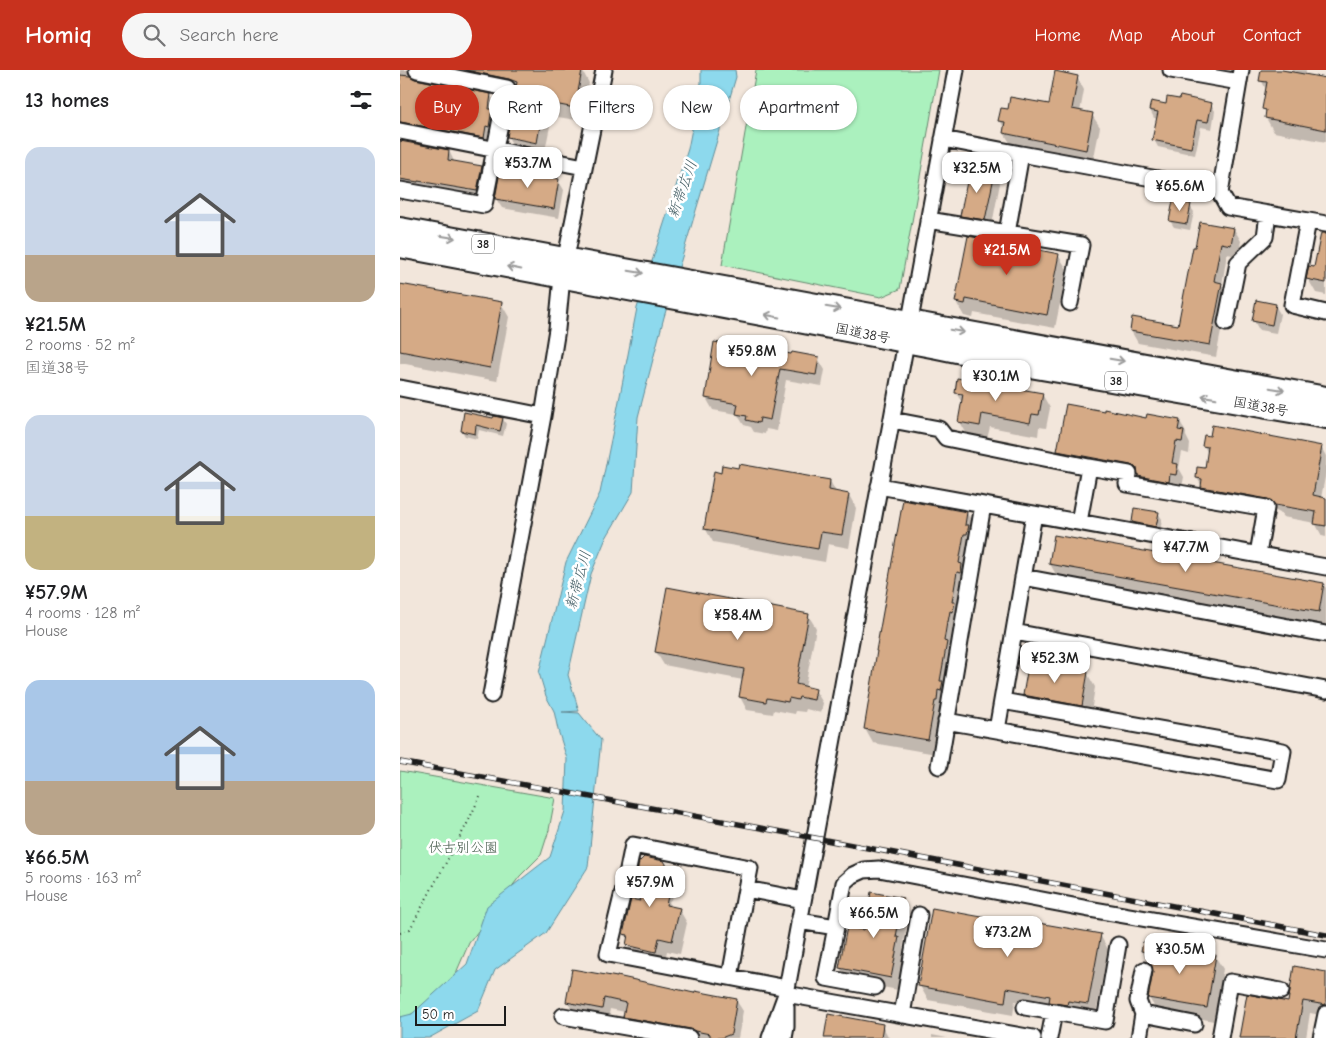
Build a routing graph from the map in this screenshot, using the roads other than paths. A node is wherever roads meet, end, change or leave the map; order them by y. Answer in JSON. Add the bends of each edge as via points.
{"nodes":[{"id":1,"x":417,"y":70,"type":"edge"},
{"id":2,"x":604,"y":70,"type":"edge"},
{"id":3,"x":956,"y":70,"type":"edge"},
{"id":4,"x":1171,"y":70,"type":"edge"},
{"id":5,"x":1240,"y":76,"type":"edge"},
{"id":6,"x":400,"y":131,"type":"edge"},
{"id":7,"x":943,"y":139,"type":"junction"},
{"id":8,"x":494,"y":149,"type":"junction"},
{"id":9,"x":1021,"y":154,"type":"junction"},
{"id":10,"x":584,"y":167,"type":"junction"},
{"id":11,"x":1163,"y":180,"type":"dead end"},
{"id":12,"x":400,"y":190,"type":"edge"},
{"id":13,"x":1268,"y":214,"type":"junction"},
{"id":14,"x":928,"y":220,"type":"junction"},
{"id":15,"x":1308,"y":221,"type":"junction"},
{"id":16,"x":1326,"y":224,"type":"edge"},
{"id":17,"x":400,"y":229,"type":"edge"},
{"id":18,"x":1007,"y":233,"type":"junction"},
{"id":19,"x":400,"y":246,"type":"edge"},
{"id":20,"x":564,"y":268,"type":"junction"},
{"id":21,"x":1070,"y":303,"type":"dead end"},
{"id":22,"x":1326,"y":313,"type":"edge"},
{"id":23,"x":1226,"y":323,"type":"dead end"},
{"id":24,"x":908,"y":332,"type":"junction"},
{"id":25,"x":400,"y":388,"type":"edge"},
{"id":26,"x":1326,"y":398,"type":"edge"},
{"id":27,"x":543,"y":416,"type":"junction"},
{"id":28,"x":1326,"y":417,"type":"edge"},
{"id":29,"x":892,"y":420,"type":"junction"},
{"id":30,"x":1089,"y":467,"type":"junction"},
{"id":31,"x":879,"y":486,"type":"junction"},
{"id":32,"x":983,"y":505,"type":"junction"},
{"id":33,"x":1034,"y":514,"type":"junction"},
{"id":34,"x":1078,"y":522,"type":"junction"},
{"id":35,"x":1258,"y":554,"type":"junction"},
{"id":36,"x":1326,"y":566,"type":"edge"},
{"id":37,"x":1023,"y":577,"type":"junction"},
{"id":38,"x":1014,"y":632,"type":"junction"},
{"id":39,"x":1326,"y":634,"type":"edge"},
{"id":40,"x":1326,"y":690,"type":"edge"},
{"id":41,"x":491,"y":695,"type":"dead end"},
{"id":42,"x":1002,"y":702,"type":"junction"},
{"id":43,"x":946,"y":721,"type":"junction"},
{"id":44,"x":997,"y":730,"type":"junction"},
{"id":45,"x":939,"y":766,"type":"dead end"},
{"id":46,"x":746,"y":888,"type":"junction"},
{"id":47,"x":803,"y":900,"type":"junction"},
{"id":48,"x":919,"y":915,"type":"dead end"},
{"id":49,"x":799,"y":921,"type":"junction"},
{"id":50,"x":836,"y":927,"type":"junction"},
{"id":51,"x":1118,"y":945,"type":"dead end"},
{"id":52,"x":1326,"y":950,"type":"edge"},
{"id":53,"x":1144,"y":970,"type":"dead end"},
{"id":54,"x":730,"y":977,"type":"junction"},
{"id":55,"x":875,"y":988,"type":"dead end"},
{"id":56,"x":786,"y":991,"type":"junction"},
{"id":57,"x":1281,"y":992,"type":"dead end"},
{"id":58,"x":1025,"y":1007,"type":"dead end"},
{"id":59,"x":1054,"y":1012,"type":"junction"},
{"id":60,"x":1143,"y":1014,"type":"junction"},
{"id":61,"x":1326,"y":1014,"type":"edge"},
{"id":62,"x":902,"y":1015,"type":"junction"},
{"id":63,"x":563,"y":1016,"type":"dead end"},
{"id":64,"x":1194,"y":1024,"type":"dead end"},
{"id":65,"x":689,"y":1038,"type":"edge"},
{"id":66,"x":770,"y":1038,"type":"edge"},
{"id":67,"x":784,"y":1038,"type":"edge"},
{"id":68,"x":1033,"y":1038,"type":"edge"},
{"id":69,"x":1049,"y":1038,"type":"edge"},
{"id":70,"x":1139,"y":1038,"type":"edge"},
{"id":71,"x":1220,"y":1038,"type":"edge"},
{"id":72,"x":1321,"y":1038,"type":"edge"}],
"edges":[{"from":1,"to":8,"type":"street","via":[[507,88]]},
{"from":2,"to":10,"type":"street"},
{"from":3,"to":7,"type":"street"},
{"from":4,"to":5,"type":"street"},
{"from":5,"to":13,"type":"street","via":[[1220,193],[1228,207]]},
{"from":6,"to":8,"type":"street"},
{"from":7,"to":9,"type":"street"},
{"from":7,"to":14,"type":"street"},
{"from":8,"to":10,"type":"street"},
{"from":8,"to":12,"type":"street","via":[[484,205]]},
{"from":9,"to":11,"type":"street"},
{"from":9,"to":18,"type":"street"},
{"from":10,"to":20,"type":"street"},
{"from":13,"to":15,"type":"street"},
{"from":13,"to":23,"type":"street","via":[[1265,237],[1238,263]]},
{"from":14,"to":18,"type":"street"},
{"from":14,"to":24,"type":"street"},
{"from":15,"to":16,"type":"street"},
{"from":15,"to":22,"type":"street","via":[[1292,305]]},
{"from":17,"to":20,"type":"highway","name":"国道38号","number":"38","one_way":true},
{"from":18,"to":21,"type":"street","via":[[1081,245]]},
{"from":20,"to":19,"type":"highway","name":"国道38号","number":"38","one_way":true},
{"from":20,"to":24,"type":"highway","name":"国道38号","number":"38"},
{"from":20,"to":27,"type":"street"},
{"from":24,"to":26,"type":"highway","name":"国道38号","number":"38","one_way":true},
{"from":28,"to":24,"type":"highway","name":"国道38号","number":"38","one_way":true,"via":[[1024,365]]},
{"from":24,"to":29,"type":"street"},
{"from":25,"to":27,"type":"street"},
{"from":27,"to":41,"type":"street"},
{"from":29,"to":30,"type":"street","via":[[939,429],[946,438]]},
{"from":29,"to":31,"type":"street"},
{"from":30,"to":34,"type":"street"},
{"from":30,"to":35,"type":"street","via":[[1129,474],[1127,484],[1266,508]]},
{"from":31,"to":32,"type":"street"},
{"from":31,"to":47,"type":"street"},
{"from":32,"to":33,"type":"street"},
{"from":32,"to":43,"type":"street"},
{"from":33,"to":34,"type":"street"},
{"from":33,"to":37,"type":"street"},
{"from":34,"to":35,"type":"street"},
{"from":35,"to":36,"type":"street"},
{"from":37,"to":38,"type":"street"},
{"from":37,"to":39,"type":"street"},
{"from":38,"to":40,"type":"street"},
{"from":38,"to":42,"type":"street"},
{"from":42,"to":44,"type":"street"},
{"from":42,"to":44,"type":"street","via":[[1283,751],[1278,780]]},
{"from":43,"to":44,"type":"street"},
{"from":43,"to":45,"type":"street"},
{"from":46,"to":47,"type":"street"},
{"from":46,"to":54,"type":"street"},
{"from":46,"to":54,"type":"street","via":[[750,868],[633,845],[608,954]]},
{"from":47,"to":49,"type":"street"},
{"from":48,"to":62,"type":"street"},
{"from":49,"to":50,"type":"street"},
{"from":49,"to":56,"type":"street"},
{"from":50,"to":52,"type":"street","via":[[844,883],[853,874],[879,870]]},
{"from":50,"to":55,"type":"street","via":[[826,978]]},
{"from":51,"to":59,"type":"street","via":[[1105,1021]]},
{"from":53,"to":60,"type":"street","via":[[1138,1001]]},
{"from":54,"to":56,"type":"street"},
{"from":56,"to":62,"type":"street"},
{"from":56,"to":66,"type":"street"},
{"from":56,"to":67,"type":"street"},
{"from":57,"to":71,"type":"street","via":[[1230,982]]},
{"from":58,"to":59,"type":"street"},
{"from":59,"to":69,"type":"street"},
{"from":60,"to":64,"type":"street"},
{"from":60,"to":70,"type":"street"},
{"from":61,"to":72,"type":"street"},
{"from":62,"to":68,"type":"street"},
{"from":63,"to":65,"type":"street"}]}
